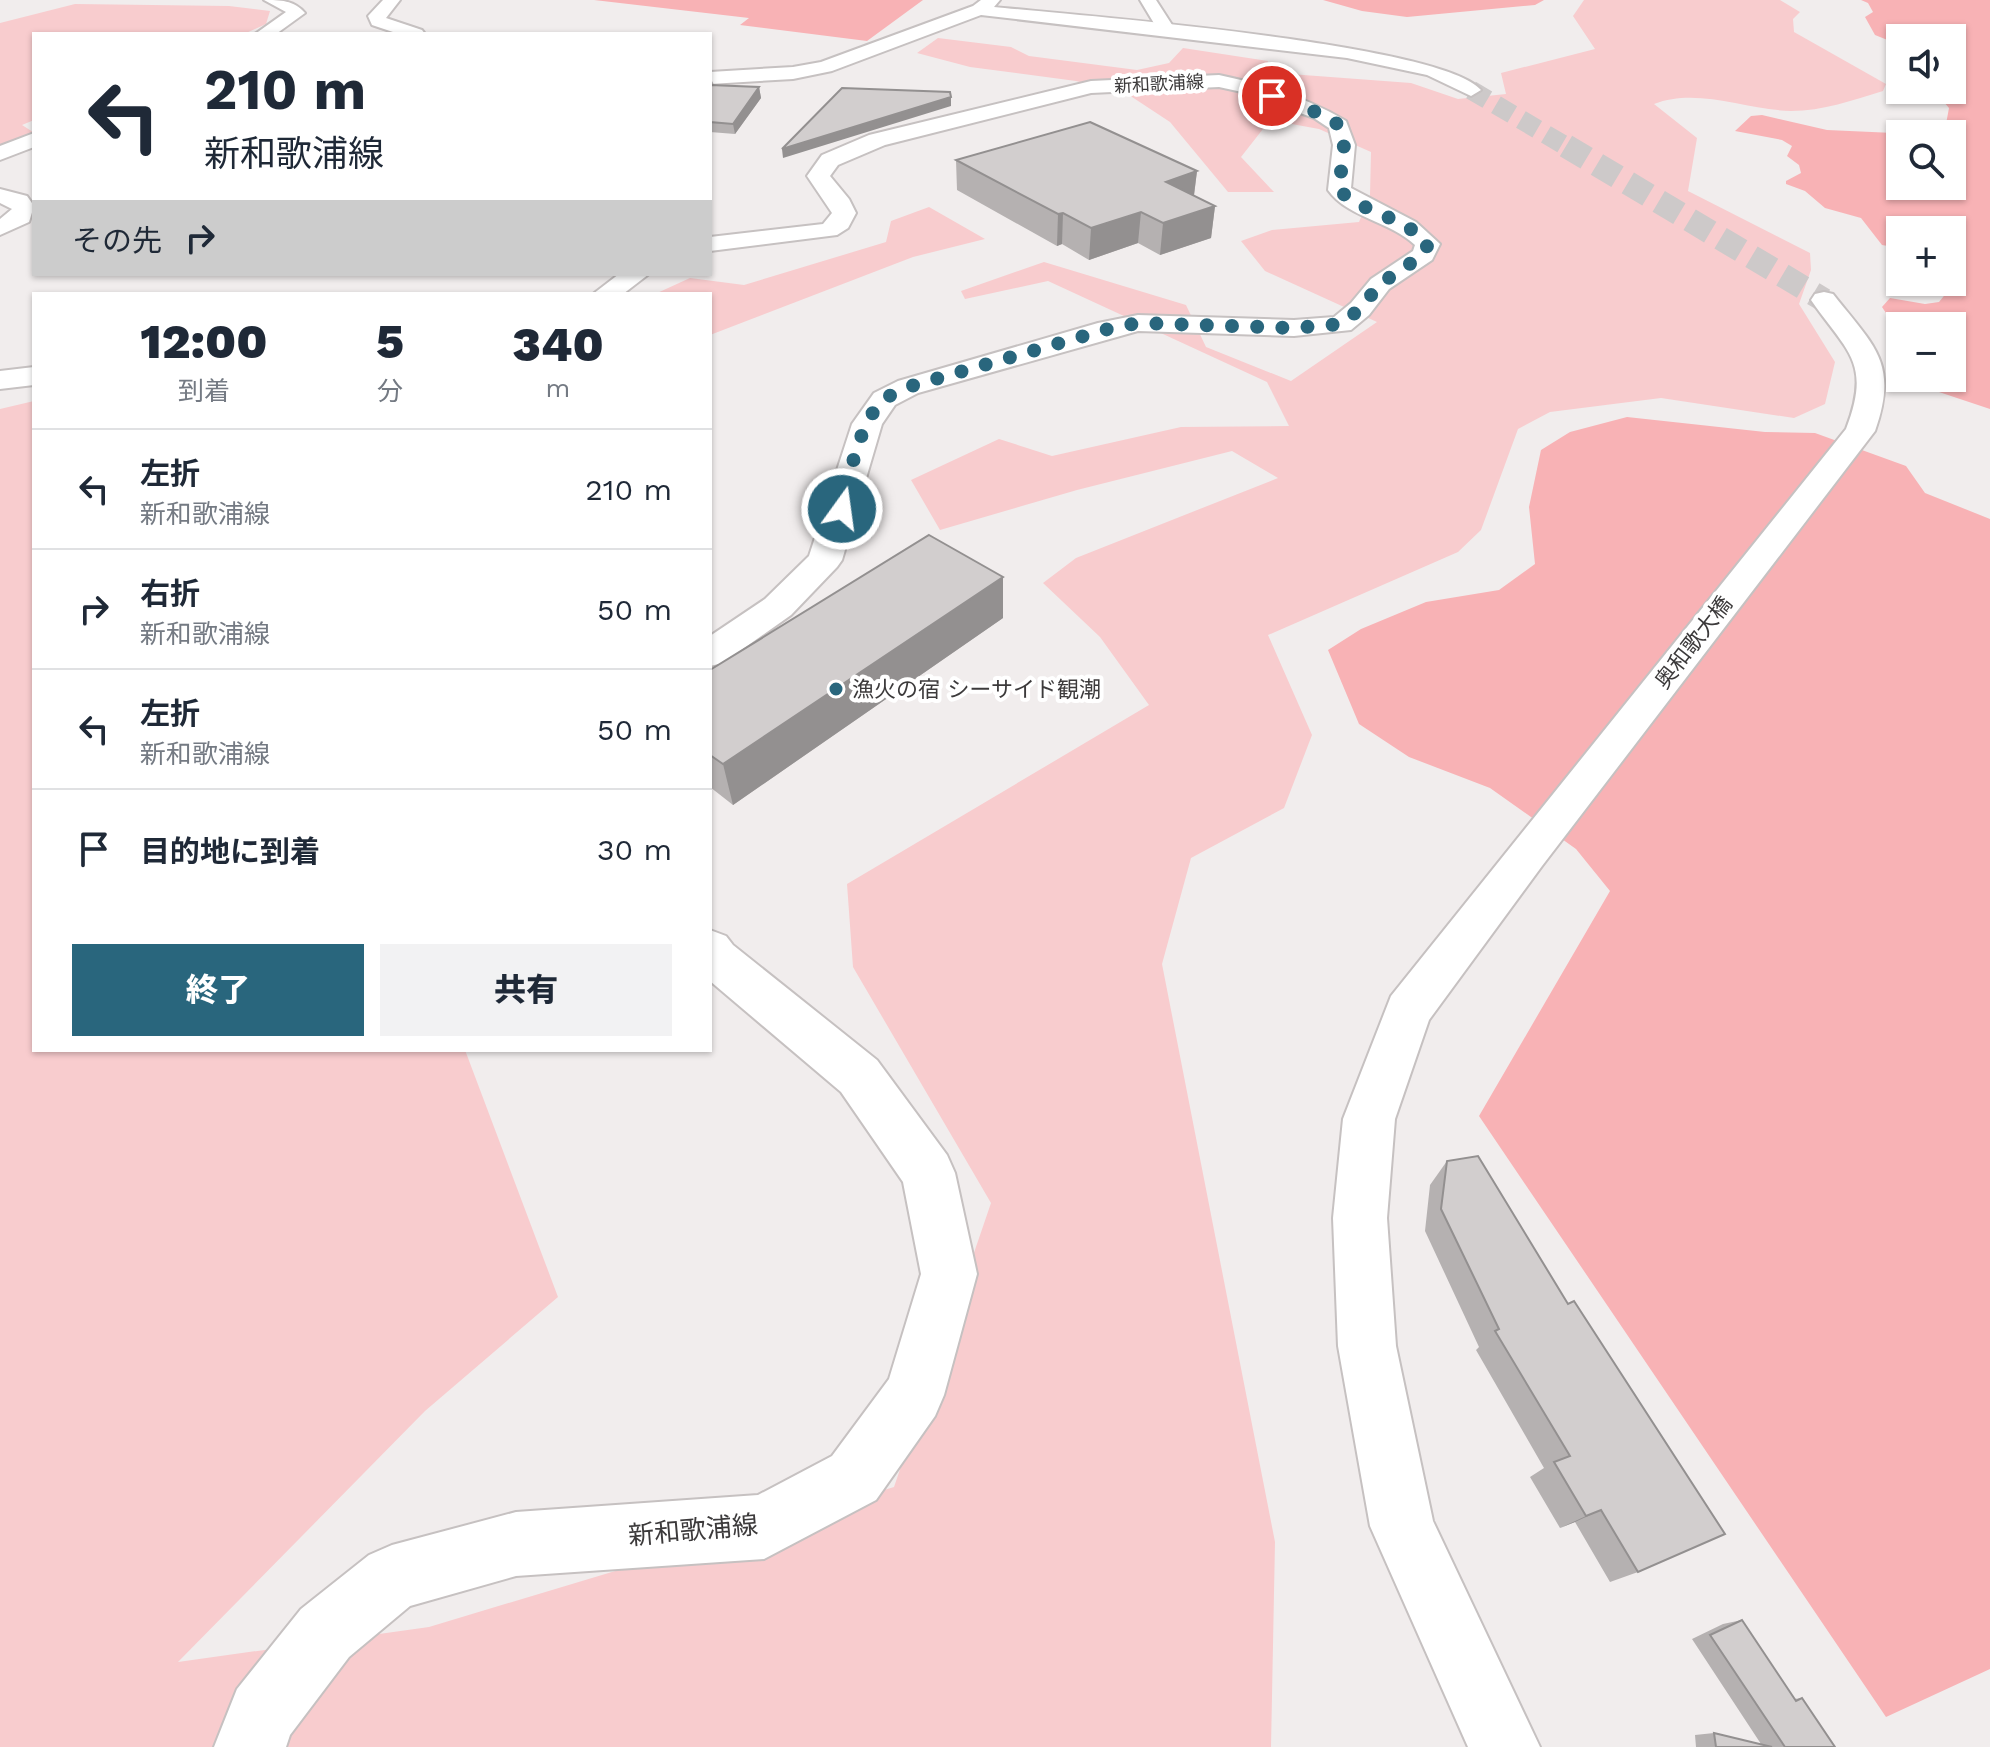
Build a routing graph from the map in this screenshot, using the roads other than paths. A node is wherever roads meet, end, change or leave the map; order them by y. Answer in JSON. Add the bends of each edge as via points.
{"nodes":[{"id":1,"x":272,"y":0,"type":"edge"},
{"id":2,"x":392,"y":0,"type":"edge"},
{"id":3,"x":1148,"y":0,"type":"edge"},
{"id":4,"x":985,"y":5,"type":"edge"},
{"id":5,"x":1167,"y":31,"type":"junction"},
{"id":6,"x":267,"y":32,"type":"edge"},
{"id":7,"x":410,"y":32,"type":"edge"},
{"id":8,"x":712,"y":78,"type":"edge"},
{"id":9,"x":1471,"y":90,"type":"tunnel mouth"},
{"id":10,"x":32,"y":140,"type":"edge"},
{"id":11,"x":0,"y":154,"type":"edge"},
{"id":12,"x":0,"y":196,"type":"edge"},
{"id":13,"x":0,"y":228,"type":"edge"},
{"id":14,"x":712,"y":244,"type":"edge"},
{"id":15,"x":633,"y":276,"type":"edge"},
{"id":16,"x":609,"y":292,"type":"edge"},
{"id":17,"x":1824,"y":300,"type":"tunnel mouth"},
{"id":18,"x":32,"y":376,"type":"edge"},
{"id":19,"x":0,"y":380,"type":"edge"},
{"id":20,"x":712,"y":653,"type":"edge"},
{"id":21,"x":712,"y":952,"type":"edge"},
{"id":22,"x":250,"y":1747,"type":"edge"},
{"id":23,"x":1504,"y":1747,"type":"edge"}],
"edges":[{"from":1,"to":6,"type":"main road","via":[[296,13]]},
{"from":2,"to":7,"type":"main road","via":[[378,21]]},
{"from":3,"to":5,"type":"main road"},
{"from":4,"to":5,"type":"main road"},
{"from":4,"to":8,"type":"main road","via":[[825,67]]},
{"from":5,"to":9,"type":"main road","via":[[1396,60]]},
{"from":10,"to":11,"type":"main road"},
{"from":12,"to":13,"type":"main road","via":[[19,201],[24,209],[21,217]]},
{"from":14,"to":20,"type":"main road","name":"新和歌浦線","via":[[829,230],[844,213],[818,176],[820,169],[877,140],[1091,87],[1199,80],[1247,87],[1339,125],[1344,145],[1339,190],[1390,216],[1428,244],[1423,255],[1380,284],[1341,324],[1294,328],[1138,323],[908,387],[884,399],[867,424],[825,560],[778,607]]},
{"from":15,"to":16,"type":"main road"},
{"from":17,"to":23,"type":"main road","name":"奥和歌大橋","via":[[1872,364],[1872,404],[1860,431],[1408,1011],[1369,1119],[1360,1218],[1367,1346],[1402,1526]]},
{"from":18,"to":19,"type":"main road"},
{"from":21,"to":22,"type":"main road","name":"新和歌浦線","via":[[859,1076],[928,1173],[949,1274],[914,1395],[854,1478],[764,1527],[516,1544],[392,1578],[325,1633],[262,1714]]}]}
